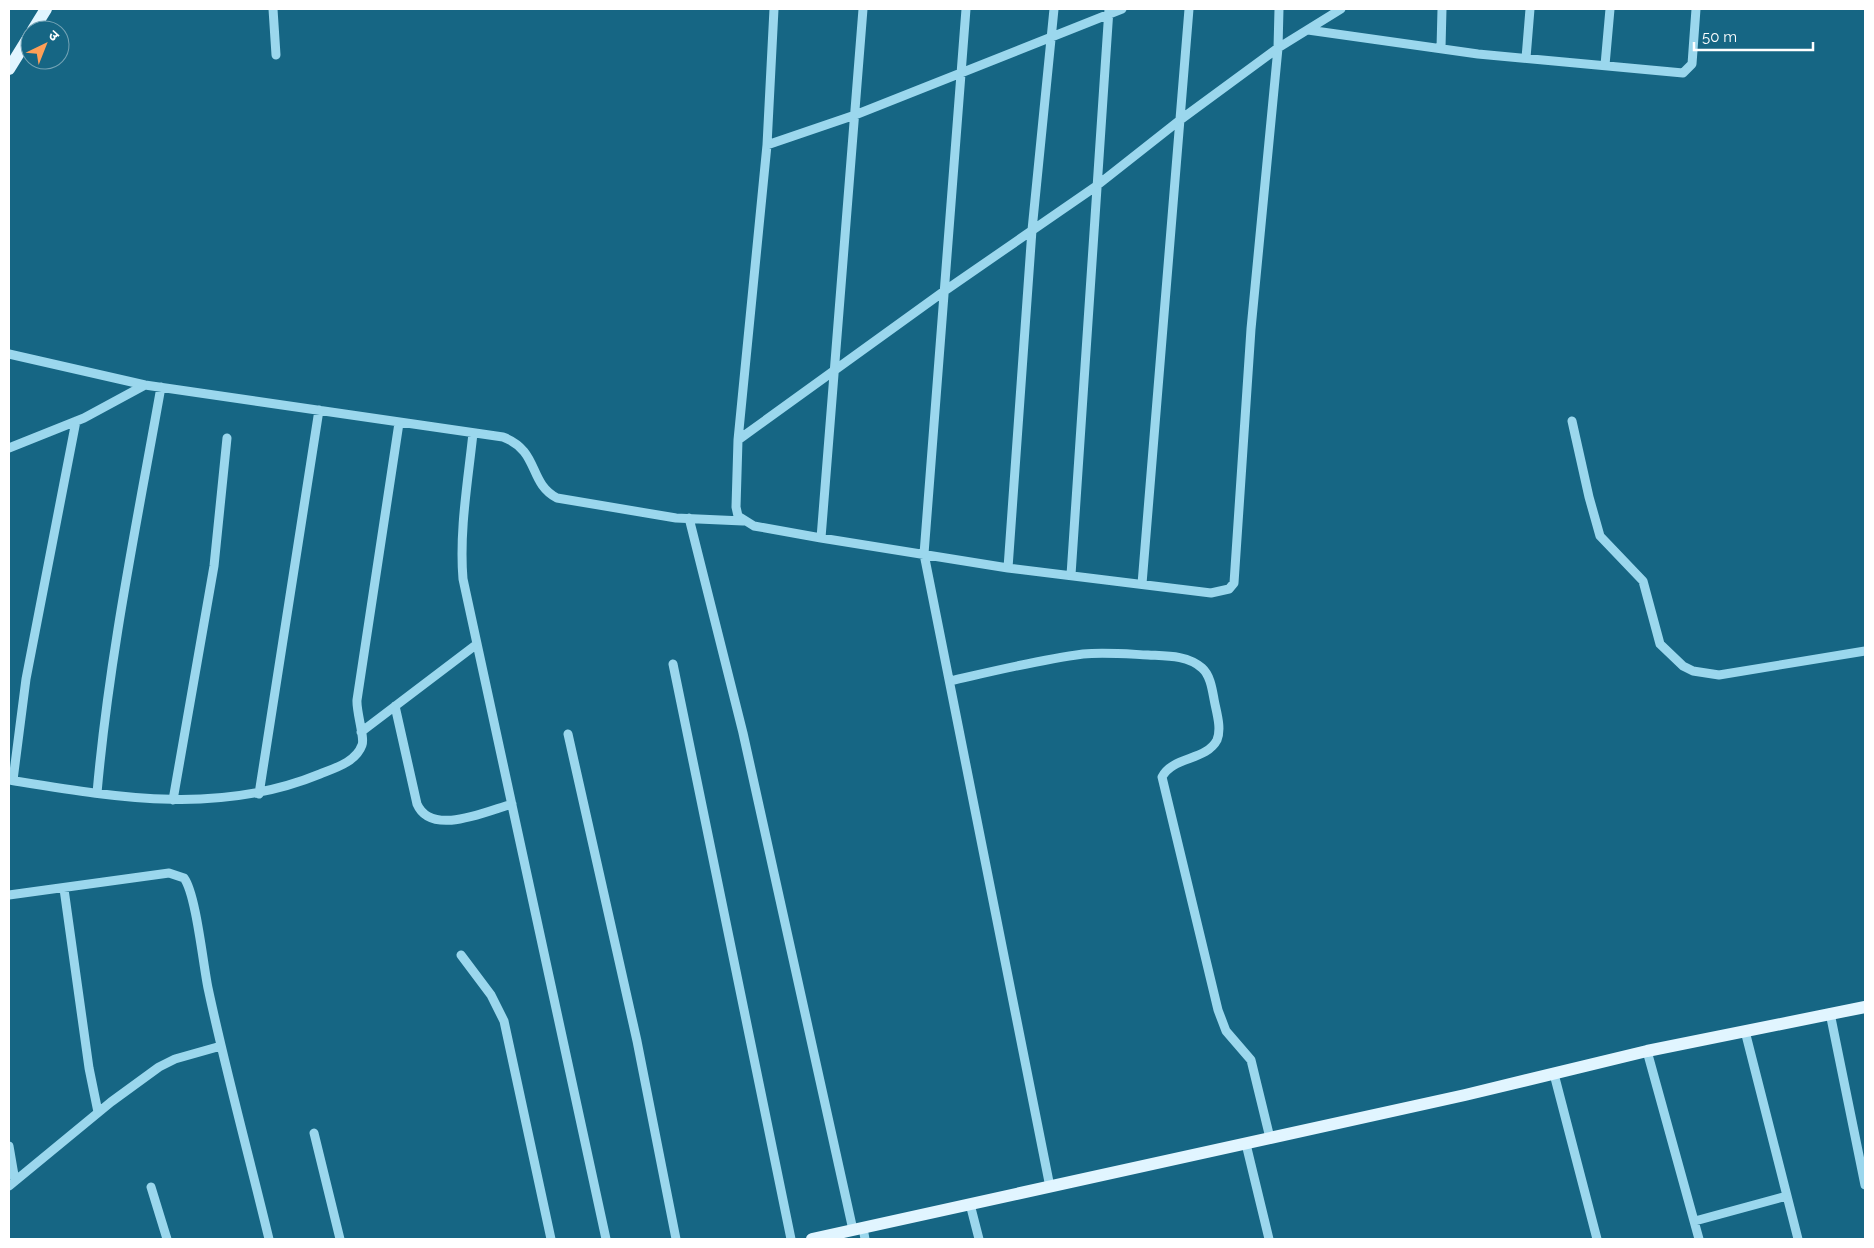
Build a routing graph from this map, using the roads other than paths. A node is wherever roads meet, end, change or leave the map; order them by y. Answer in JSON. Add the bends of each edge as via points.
{"nodes":[{"id":1,"x":46,"y":9,"type":"edge"},
{"id":2,"x":273,"y":9,"type":"edge"},
{"id":3,"x":774,"y":9,"type":"edge"},
{"id":4,"x":863,"y":9,"type":"edge"},
{"id":5,"x":966,"y":9,"type":"edge"},
{"id":6,"x":1054,"y":9,"type":"edge"},
{"id":7,"x":1122,"y":9,"type":"edge"},
{"id":8,"x":1189,"y":9,"type":"edge"},
{"id":9,"x":1279,"y":9,"type":"edge"},
{"id":10,"x":1341,"y":9,"type":"edge"},
{"id":11,"x":1442,"y":9,"type":"edge"},
{"id":12,"x":1530,"y":9,"type":"edge"},
{"id":13,"x":1610,"y":9,"type":"edge"},
{"id":14,"x":1696,"y":9,"type":"edge"},
{"id":15,"x":1109,"y":11,"type":"edge"},
{"id":16,"x":39,"y":20,"type":"edge"},
{"id":17,"x":1308,"y":30,"type":"junction"},
{"id":18,"x":1051,"y":39,"type":"junction"},
{"id":19,"x":1278,"y":48,"type":"junction"},
{"id":20,"x":1440,"y":48,"type":"junction"},
{"id":21,"x":20,"y":51,"type":"edge"},
{"id":22,"x":276,"y":55,"type":"dead end"},
{"id":23,"x":1526,"y":58,"type":"junction"},
{"id":24,"x":1605,"y":65,"type":"junction"},
{"id":25,"x":9,"y":69,"type":"edge"},
{"id":26,"x":961,"y":74,"type":"junction"},
{"id":27,"x":855,"y":115,"type":"junction"},
{"id":28,"x":1180,"y":120,"type":"junction"},
{"id":29,"x":767,"y":145,"type":"junction"},
{"id":30,"x":1095,"y":187,"type":"junction"},
{"id":31,"x":1032,"y":230,"type":"junction"},
{"id":32,"x":944,"y":292,"type":"junction"},
{"id":33,"x":9,"y":354,"type":"edge"},
{"id":34,"x":836,"y":371,"type":"junction"},
{"id":35,"x":145,"y":385,"type":"junction"},
{"id":36,"x":161,"y":387,"type":"junction"},
{"id":37,"x":319,"y":410,"type":"junction"},
{"id":38,"x":76,"y":421,"type":"junction"},
{"id":39,"x":1572,"y":421,"type":"dead end"},
{"id":40,"x":399,"y":423,"type":"junction"},
{"id":41,"x":473,"y":433,"type":"junction"},
{"id":42,"x":227,"y":438,"type":"dead end"},
{"id":43,"x":738,"y":440,"type":"junction"},
{"id":44,"x":9,"y":448,"type":"edge"},
{"id":45,"x":689,"y":518,"type":"junction"},
{"id":46,"x":743,"y":521,"type":"junction"},
{"id":47,"x":821,"y":538,"type":"junction"},
{"id":48,"x":924,"y":554,"type":"junction"},
{"id":49,"x":1008,"y":568,"type":"junction"},
{"id":50,"x":1071,"y":575,"type":"junction"},
{"id":51,"x":1142,"y":584,"type":"junction"},
{"id":52,"x":477,"y":644,"type":"junction"},
{"id":53,"x":1865,"y":651,"type":"edge"},
{"id":54,"x":673,"y":664,"type":"dead end"},
{"id":55,"x":950,"y":681,"type":"junction"},
{"id":56,"x":395,"y":706,"type":"junction"},
{"id":57,"x":361,"y":732,"type":"junction"},
{"id":58,"x":568,"y":734,"type":"dead end"},
{"id":59,"x":11,"y":780,"type":"edge"},
{"id":60,"x":97,"y":793,"type":"junction"},
{"id":61,"x":259,"y":794,"type":"junction"},
{"id":62,"x":174,"y":800,"type":"junction"},
{"id":63,"x":512,"y":804,"type":"junction"},
{"id":64,"x":64,"y":888,"type":"junction"},
{"id":65,"x":9,"y":895,"type":"edge"},
{"id":66,"x":461,"y":954,"type":"dead end"},
{"id":67,"x":1865,"y":1007,"type":"edge"},
{"id":68,"x":1830,"y":1013,"type":"junction"},
{"id":69,"x":1745,"y":1031,"type":"junction"},
{"id":70,"x":221,"y":1046,"type":"junction"},
{"id":71,"x":1647,"y":1051,"type":"junction"},
{"id":72,"x":1554,"y":1074,"type":"junction"},
{"id":73,"x":98,"y":1112,"type":"junction"},
{"id":74,"x":314,"y":1133,"type":"dead end"},
{"id":75,"x":1270,"y":1138,"type":"junction"},
{"id":76,"x":1246,"y":1144,"type":"junction"},
{"id":77,"x":9,"y":1146,"type":"edge"},
{"id":78,"x":12,"y":1183,"type":"edge"},
{"id":79,"x":1865,"y":1184,"type":"edge"},
{"id":80,"x":151,"y":1187,"type":"dead end"},
{"id":81,"x":1050,"y":1187,"type":"junction"},
{"id":82,"x":1787,"y":1196,"type":"junction"},
{"id":83,"x":970,"y":1204,"type":"junction"},
{"id":84,"x":1695,"y":1221,"type":"junction"},
{"id":85,"x":860,"y":1233,"type":"edge"},
{"id":86,"x":167,"y":1239,"type":"edge"},
{"id":87,"x":269,"y":1239,"type":"edge"},
{"id":88,"x":340,"y":1239,"type":"edge"},
{"id":89,"x":551,"y":1239,"type":"edge"},
{"id":90,"x":606,"y":1239,"type":"edge"},
{"id":91,"x":676,"y":1239,"type":"edge"},
{"id":92,"x":791,"y":1239,"type":"edge"},
{"id":93,"x":812,"y":1239,"type":"edge"},
{"id":94,"x":979,"y":1239,"type":"edge"},
{"id":95,"x":1269,"y":1239,"type":"edge"},
{"id":96,"x":1597,"y":1239,"type":"edge"},
{"id":97,"x":1699,"y":1239,"type":"edge"},
{"id":98,"x":1798,"y":1239,"type":"edge"}],
"edges":[{"from":1,"to":16,"type":"main road"},
{"from":2,"to":22,"type":"street"},
{"from":3,"to":29,"type":"street"},
{"from":4,"to":27,"type":"street"},
{"from":5,"to":26,"type":"street"},
{"from":6,"to":18,"type":"street"},
{"from":7,"to":15,"type":"street"},
{"from":8,"to":28,"type":"street"},
{"from":9,"to":19,"type":"street"},
{"from":10,"to":17,"type":"street"},
{"from":11,"to":20,"type":"street"},
{"from":12,"to":23,"type":"street"},
{"from":13,"to":24,"type":"street"},
{"from":14,"to":24,"type":"street","via":[[1692,64],[1686,72]]},
{"from":15,"to":18,"type":"street"},
{"from":15,"to":30,"type":"street"},
{"from":17,"to":19,"type":"street"},
{"from":17,"to":20,"type":"street"},
{"from":18,"to":26,"type":"street"},
{"from":18,"to":31,"type":"street"},
{"from":19,"to":28,"type":"street"},
{"from":19,"to":51,"type":"street","via":[[1251,329],[1234,583],[1230,590],[1211,593]]},
{"from":20,"to":23,"type":"street"},
{"from":21,"to":25,"type":"main road"},
{"from":23,"to":24,"type":"street"},
{"from":26,"to":27,"type":"street"},
{"from":26,"to":32,"type":"street"},
{"from":27,"to":29,"type":"street"},
{"from":27,"to":34,"type":"street"},
{"from":28,"to":30,"type":"street"},
{"from":28,"to":51,"type":"street"},
{"from":29,"to":43,"type":"street"},
{"from":30,"to":31,"type":"street"},
{"from":30,"to":50,"type":"street"},
{"from":31,"to":32,"type":"street"},
{"from":31,"to":49,"type":"street"},
{"from":32,"to":34,"type":"street"},
{"from":32,"to":48,"type":"street"},
{"from":33,"to":35,"type":"street"},
{"from":34,"to":43,"type":"street"},
{"from":34,"to":47,"type":"street"},
{"from":35,"to":36,"type":"street"},
{"from":35,"to":38,"type":"street"},
{"from":36,"to":37,"type":"street"},
{"from":36,"to":60,"type":"street","via":[[125,587],[102,737]]},
{"from":37,"to":40,"type":"street"},
{"from":37,"to":61,"type":"street"},
{"from":38,"to":44,"type":"street"},
{"from":38,"to":59,"type":"street","via":[[26,679]]},
{"from":39,"to":53,"type":"street","via":[[1600,536],[1643,581],[1660,644],[1683,666],[1719,675]]},
{"from":40,"to":41,"type":"street"},
{"from":40,"to":57,"type":"street","via":[[356,700]]},
{"from":41,"to":45,"type":"street","via":[[503,437],[522,447],[544,488],[557,498]]},
{"from":41,"to":52,"type":"street","via":[[461,557]]},
{"from":42,"to":62,"type":"street","via":[[214,566]]},
{"from":43,"to":46,"type":"street","via":[[736,507]]},
{"from":45,"to":46,"type":"street"},
{"from":45,"to":85,"type":"street"},
{"from":46,"to":47,"type":"street","via":[[754,526]]},
{"from":47,"to":48,"type":"street"},
{"from":48,"to":49,"type":"street"},
{"from":48,"to":55,"type":"street"},
{"from":49,"to":50,"type":"street"},
{"from":50,"to":51,"type":"street"},
{"from":52,"to":56,"type":"street"},
{"from":52,"to":63,"type":"street"},
{"from":54,"to":92,"type":"street"},
{"from":55,"to":75,"type":"street","via":[[1085,654],[1178,656],[1203,669],[1212,691],[1219,730],[1216,741],[1209,749],[1166,770],[1162,777],[1218,1010],[1226,1031],[1250,1060]]},
{"from":55,"to":81,"type":"street"},
{"from":56,"to":57,"type":"street"},
{"from":56,"to":63,"type":"street","via":[[417,804],[425,816],[441,822]]},
{"from":57,"to":61,"type":"street","via":[[363,744],[358,753],[343,764],[293,785]]},
{"from":58,"to":91,"type":"street"},
{"from":59,"to":60,"type":"street"},
{"from":60,"to":62,"type":"street"},
{"from":61,"to":62,"type":"street","via":[[212,800]]},
{"from":63,"to":90,"type":"street"},
{"from":64,"to":65,"type":"street"},
{"from":64,"to":70,"type":"street","via":[[169,874],[184,878],[191,891]]},
{"from":64,"to":73,"type":"street"},
{"from":66,"to":89,"type":"street","via":[[504,1021]]},
{"from":67,"to":68,"type":"main road"},
{"from":68,"to":69,"type":"main road"},
{"from":68,"to":79,"type":"street"},
{"from":69,"to":71,"type":"main road"},
{"from":69,"to":82,"type":"street"},
{"from":70,"to":73,"type":"street","via":[[165,1063]]},
{"from":70,"to":87,"type":"street"},
{"from":71,"to":72,"type":"main road"},
{"from":71,"to":84,"type":"street"},
{"from":72,"to":75,"type":"main road"},
{"from":72,"to":96,"type":"street"},
{"from":73,"to":78,"type":"street"},
{"from":74,"to":88,"type":"street"},
{"from":75,"to":76,"type":"main road"},
{"from":76,"to":81,"type":"main road"},
{"from":76,"to":95,"type":"street"},
{"from":77,"to":78,"type":"street"},
{"from":80,"to":86,"type":"street"},
{"from":81,"to":83,"type":"main road"},
{"from":82,"to":84,"type":"street"},
{"from":82,"to":98,"type":"street"},
{"from":83,"to":85,"type":"main road"},
{"from":83,"to":94,"type":"street"},
{"from":84,"to":97,"type":"street"},
{"from":85,"to":93,"type":"main road"}]}
